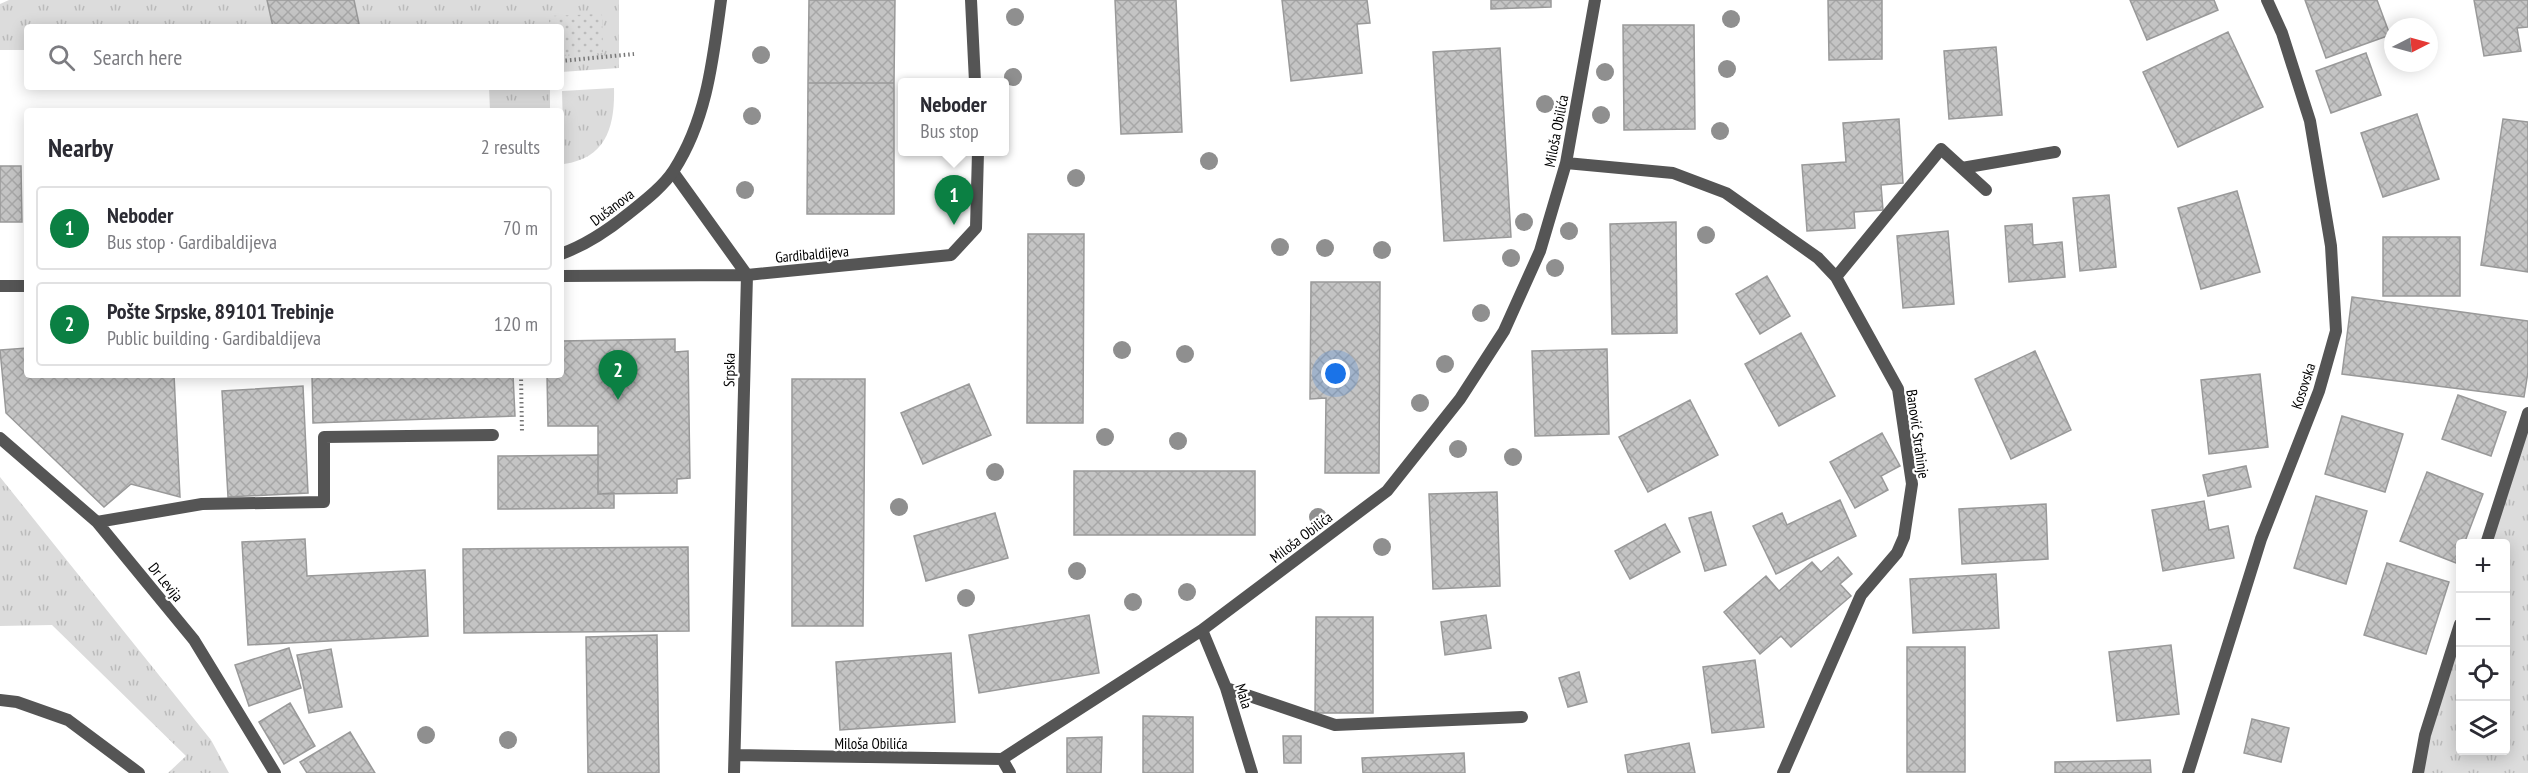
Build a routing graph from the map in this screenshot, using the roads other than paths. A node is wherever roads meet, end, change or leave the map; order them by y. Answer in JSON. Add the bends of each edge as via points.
{"nodes":[{"id":1,"x":721,"y":0,"type":"edge"},
{"id":2,"x":971,"y":0,"type":"edge"},
{"id":3,"x":1595,"y":0,"type":"edge"},
{"id":4,"x":2267,"y":0,"type":"edge"},
{"id":5,"x":975,"y":78,"type":"edge"},
{"id":6,"x":2055,"y":152,"type":"dead end"},
{"id":7,"x":978,"y":156,"type":"edge"},
{"id":8,"x":1566,"y":163,"type":"junction"},
{"id":9,"x":1962,"y":168,"type":"junction"},
{"id":10,"x":673,"y":172,"type":"junction"},
{"id":11,"x":1986,"y":190,"type":"dead end"},
{"id":12,"x":564,"y":253,"type":"edge"},
{"id":13,"x":747,"y":275,"type":"junction"},
{"id":14,"x":564,"y":276,"type":"edge"},
{"id":15,"x":1836,"y":277,"type":"junction"},
{"id":16,"x":0,"y":286,"type":"edge"},
{"id":17,"x":24,"y":286,"type":"edge"},
{"id":18,"x":2528,"y":413,"type":"edge"},
{"id":19,"x":493,"y":435,"type":"road end"},
{"id":20,"x":0,"y":438,"type":"edge"},
{"id":21,"x":97,"y":522,"type":"junction"},
{"id":22,"x":2487,"y":539,"type":"edge"},
{"id":23,"x":1202,"y":630,"type":"junction"},
{"id":24,"x":2456,"y":637,"type":"edge"},
{"id":25,"x":1227,"y":688,"type":"junction"},
{"id":26,"x":0,"y":700,"type":"edge"},
{"id":27,"x":1522,"y":717,"type":"dead end"},
{"id":28,"x":735,"y":755,"type":"junction"},
{"id":29,"x":1002,"y":759,"type":"junction"},
{"id":30,"x":139,"y":773,"type":"edge"},
{"id":31,"x":275,"y":773,"type":"edge"},
{"id":32,"x":734,"y":773,"type":"edge"},
{"id":33,"x":1010,"y":773,"type":"edge"},
{"id":34,"x":1252,"y":773,"type":"edge"},
{"id":35,"x":1783,"y":773,"type":"edge"},
{"id":36,"x":2188,"y":773,"type":"edge"},
{"id":37,"x":2418,"y":773,"type":"edge"}],
"edges":[{"from":1,"to":10,"type":"street","via":[[709,82],[693,134]]},
{"from":2,"to":5,"type":"street"},
{"from":3,"to":8,"type":"street","name":"Miloša Obilića"},
{"from":4,"to":36,"type":"street","name":"Kosovska","via":[[2282,33],[2310,121],[2331,246],[2336,330],[2319,391],[2258,550]]},
{"from":6,"to":9,"type":"street"},
{"from":7,"to":13,"type":"street","name":"Gardibaldijeva","via":[[976,228],[951,255]]},
{"from":8,"to":15,"type":"street","name":"Banović Strahinje","via":[[1673,173],[1726,193],[1818,258]]},
{"from":8,"to":23,"type":"street","name":"Miloša Obilića","via":[[1540,251],[1504,331],[1460,399],[1387,491]]},
{"from":9,"to":11,"type":"street"},
{"from":9,"to":15,"type":"street","via":[[1941,149]]},
{"from":10,"to":12,"type":"street","name":"Dušanova","via":[[616,223],[589,242]]},
{"from":10,"to":13,"type":"street"},
{"from":13,"to":14,"type":"street","name":"Gardibaldijeva"},
{"from":13,"to":28,"type":"street","name":"Srpska"},
{"from":15,"to":35,"type":"street","name":"Banović Strahinje","via":[[1898,389],[1912,484],[1904,537],[1897,553],[1862,595]]},
{"from":16,"to":17,"type":"street"},
{"from":18,"to":22,"type":"street"},
{"from":19,"to":21,"type":"street","via":[[324,437],[324,502],[202,504]]},
{"from":20,"to":21,"type":"street","name":"Dr Levija"},
{"from":21,"to":31,"type":"street","name":"Dr Levija","via":[[194,640]]},
{"from":23,"to":25,"type":"street","name":"Mala"},
{"from":23,"to":29,"type":"street","name":"Miloša Obilića"},
{"from":24,"to":37,"type":"street","via":[[2425,735]]},
{"from":25,"to":27,"type":"street","via":[[1335,725]]},
{"from":25,"to":34,"type":"street","name":"Mala"},
{"from":26,"to":30,"type":"street","via":[[68,720]]},
{"from":28,"to":29,"type":"street","name":"Miloša Obilića"},
{"from":28,"to":32,"type":"street","name":"Srpska"},
{"from":29,"to":33,"type":"street"}]}
